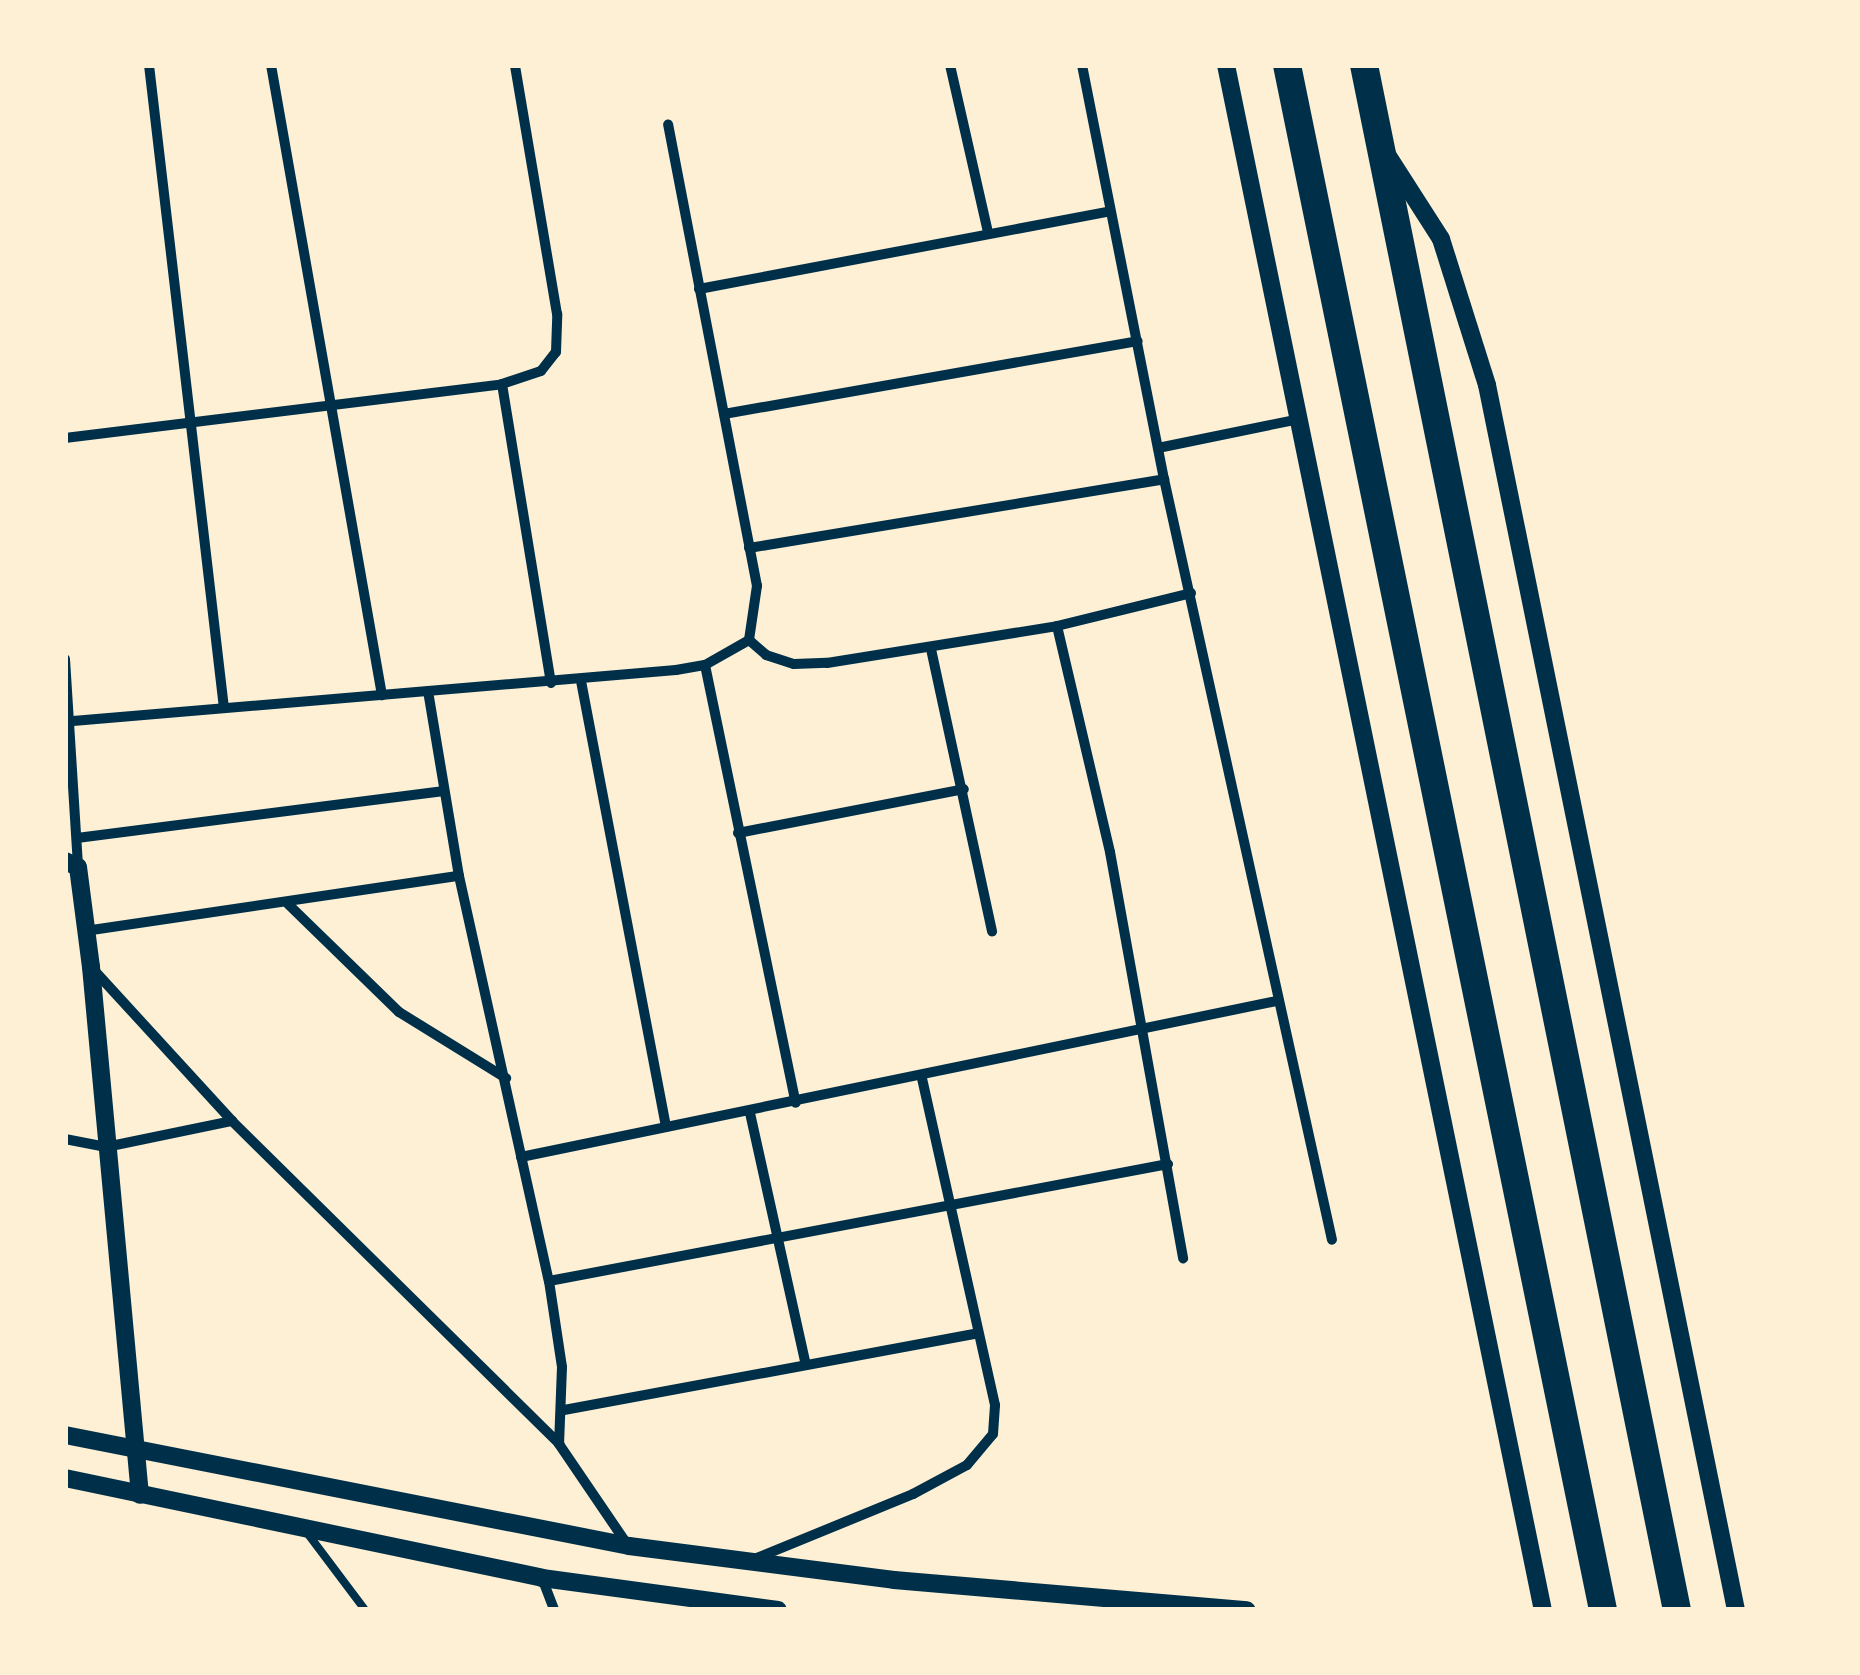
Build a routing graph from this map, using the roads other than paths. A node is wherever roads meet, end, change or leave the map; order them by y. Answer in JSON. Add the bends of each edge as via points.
{"nodes":[{"id":1,"x":149,"y":65,"type":"edge"},
{"id":2,"x":271,"y":65,"type":"edge"},
{"id":3,"x":515,"y":65,"type":"edge"},
{"id":4,"x":950,"y":65,"type":"edge"},
{"id":5,"x":1082,"y":65,"type":"edge"},
{"id":6,"x":1226,"y":65,"type":"edge"},
{"id":7,"x":1287,"y":65,"type":"edge"},
{"id":8,"x":1364,"y":65,"type":"edge"},
{"id":9,"x":668,"y":124,"type":"dead end"},
{"id":10,"x":1382,"y":148,"type":"junction"},
{"id":11,"x":1110,"y":210,"type":"junction"},
{"id":12,"x":988,"y":232,"type":"junction"},
{"id":13,"x":699,"y":289,"type":"junction"},
{"id":14,"x":1138,"y":341,"type":"junction"},
{"id":15,"x":502,"y":384,"type":"junction"},
{"id":16,"x":331,"y":402,"type":"junction"},
{"id":17,"x":724,"y":414,"type":"junction"},
{"id":18,"x":188,"y":419,"type":"junction"},
{"id":19,"x":1299,"y":419,"type":"junction"},
{"id":20,"x":65,"y":438,"type":"edge"},
{"id":21,"x":1158,"y":448,"type":"junction"},
{"id":22,"x":1164,"y":479,"type":"junction"},
{"id":23,"x":749,"y":548,"type":"junction"},
{"id":24,"x":1191,"y":592,"type":"junction"},
{"id":25,"x":1057,"y":626,"type":"junction"},
{"id":26,"x":749,"y":640,"type":"junction"},
{"id":27,"x":931,"y":648,"type":"junction"},
{"id":28,"x":65,"y":659,"type":"edge"},
{"id":29,"x":705,"y":665,"type":"junction"},
{"id":30,"x":581,"y":681,"type":"junction"},
{"id":31,"x":550,"y":683,"type":"junction"},
{"id":32,"x":428,"y":691,"type":"junction"},
{"id":33,"x":382,"y":695,"type":"junction"},
{"id":34,"x":224,"y":708,"type":"junction"},
{"id":35,"x":73,"y":721,"type":"junction"},
{"id":36,"x":964,"y":789,"type":"junction"},
{"id":37,"x":444,"y":791,"type":"junction"},
{"id":38,"x":738,"y":833,"type":"junction"},
{"id":39,"x":77,"y":838,"type":"junction"},
{"id":40,"x":72,"y":864,"type":"edge"},
{"id":41,"x":458,"y":876,"type":"junction"},
{"id":42,"x":288,"y":904,"type":"junction"},
{"id":43,"x":84,"y":931,"type":"junction"},
{"id":44,"x":992,"y":932,"type":"dead end"},
{"id":45,"x":91,"y":968,"type":"junction"},
{"id":46,"x":1276,"y":1001,"type":"junction"},
{"id":47,"x":1142,"y":1026,"type":"junction"},
{"id":48,"x":920,"y":1075,"type":"junction"},
{"id":49,"x":506,"y":1078,"type":"junction"},
{"id":50,"x":796,"y":1103,"type":"junction"},
{"id":51,"x":750,"y":1113,"type":"junction"},
{"id":52,"x":232,"y":1121,"type":"junction"},
{"id":53,"x":666,"y":1128,"type":"junction"},
{"id":54,"x":65,"y":1139,"type":"edge"},
{"id":55,"x":106,"y":1147,"type":"junction"},
{"id":56,"x":520,"y":1157,"type":"junction"},
{"id":57,"x":1168,"y":1164,"type":"junction"},
{"id":58,"x":947,"y":1208,"type":"junction"},
{"id":59,"x":778,"y":1239,"type":"junction"},
{"id":60,"x":1332,"y":1240,"type":"dead end"},
{"id":61,"x":1183,"y":1260,"type":"dead end"},
{"id":62,"x":549,"y":1281,"type":"junction"},
{"id":63,"x":978,"y":1332,"type":"junction"},
{"id":64,"x":806,"y":1365,"type":"junction"},
{"id":65,"x":564,"y":1410,"type":"junction"},
{"id":66,"x":65,"y":1435,"type":"edge"},
{"id":67,"x":560,"y":1444,"type":"junction"},
{"id":68,"x":135,"y":1448,"type":"junction"},
{"id":69,"x":65,"y":1478,"type":"edge"},
{"id":70,"x":140,"y":1495,"type":"junction"},
{"id":71,"x":306,"y":1530,"type":"junction"},
{"id":72,"x":629,"y":1546,"type":"junction"},
{"id":73,"x":747,"y":1562,"type":"junction"},
{"id":74,"x":542,"y":1578,"type":"junction"},
{"id":75,"x":734,"y":1607,"type":"edge"},
{"id":76,"x":365,"y":1610,"type":"edge"},
{"id":77,"x":554,"y":1610,"type":"edge"},
{"id":78,"x":778,"y":1610,"type":"edge"},
{"id":79,"x":1247,"y":1610,"type":"edge"},
{"id":80,"x":1544,"y":1610,"type":"edge"},
{"id":81,"x":1603,"y":1610,"type":"edge"},
{"id":82,"x":1676,"y":1610,"type":"edge"},
{"id":83,"x":1736,"y":1610,"type":"edge"}],
"edges":[{"from":1,"to":18,"type":"street"},
{"from":2,"to":16,"type":"street"},
{"from":3,"to":15,"type":"street","via":[[558,314],[556,352],[541,371]]},
{"from":4,"to":12,"type":"street"},
{"from":5,"to":11,"type":"street"},
{"from":6,"to":19,"type":"street"},
{"from":7,"to":81,"type":"highway"},
{"from":8,"to":10,"type":"highway"},
{"from":9,"to":13,"type":"street"},
{"from":10,"to":82,"type":"highway"},
{"from":10,"to":83,"type":"street","via":[[1441,239],[1487,385]]},
{"from":11,"to":12,"type":"street"},
{"from":11,"to":14,"type":"street"},
{"from":12,"to":13,"type":"street"},
{"from":13,"to":17,"type":"street"},
{"from":14,"to":17,"type":"street"},
{"from":14,"to":21,"type":"street"},
{"from":15,"to":16,"type":"street"},
{"from":15,"to":31,"type":"street"},
{"from":16,"to":18,"type":"street"},
{"from":16,"to":33,"type":"street"},
{"from":17,"to":23,"type":"street"},
{"from":18,"to":20,"type":"street"},
{"from":18,"to":34,"type":"street"},
{"from":19,"to":21,"type":"street"},
{"from":19,"to":80,"type":"street"},
{"from":21,"to":22,"type":"street"},
{"from":22,"to":23,"type":"street"},
{"from":22,"to":24,"type":"street"},
{"from":23,"to":26,"type":"street","via":[[758,586]]},
{"from":24,"to":25,"type":"street"},
{"from":24,"to":46,"type":"street"},
{"from":25,"to":27,"type":"street"},
{"from":25,"to":47,"type":"street"},
{"from":26,"to":27,"type":"street","via":[[766,655],[794,664]]},
{"from":26,"to":29,"type":"street"},
{"from":27,"to":36,"type":"street"},
{"from":28,"to":35,"type":"street"},
{"from":29,"to":30,"type":"street"},
{"from":29,"to":38,"type":"street"},
{"from":30,"to":31,"type":"street"},
{"from":30,"to":53,"type":"street"},
{"from":31,"to":32,"type":"street"},
{"from":32,"to":33,"type":"street"},
{"from":32,"to":37,"type":"street"},
{"from":33,"to":34,"type":"street"},
{"from":34,"to":35,"type":"street"},
{"from":35,"to":39,"type":"street"},
{"from":36,"to":38,"type":"street"},
{"from":36,"to":44,"type":"street"},
{"from":37,"to":39,"type":"street"},
{"from":37,"to":41,"type":"street"},
{"from":38,"to":50,"type":"street"},
{"from":39,"to":40,"type":"street"},
{"from":40,"to":43,"type":"street"},
{"from":41,"to":42,"type":"street"},
{"from":41,"to":49,"type":"street"},
{"from":42,"to":43,"type":"street"},
{"from":42,"to":49,"type":"street","via":[[399,1012]]},
{"from":43,"to":45,"type":"street"},
{"from":45,"to":52,"type":"street"},
{"from":45,"to":55,"type":"street"},
{"from":46,"to":47,"type":"street"},
{"from":46,"to":60,"type":"street"},
{"from":47,"to":48,"type":"street"},
{"from":47,"to":57,"type":"street"},
{"from":48,"to":50,"type":"street"},
{"from":48,"to":58,"type":"street"},
{"from":49,"to":56,"type":"street"},
{"from":50,"to":51,"type":"street"},
{"from":51,"to":53,"type":"street"},
{"from":51,"to":59,"type":"street"},
{"from":52,"to":55,"type":"street"},
{"from":52,"to":67,"type":"street"},
{"from":53,"to":56,"type":"street"},
{"from":54,"to":55,"type":"street"},
{"from":55,"to":68,"type":"street"},
{"from":56,"to":62,"type":"street"},
{"from":57,"to":58,"type":"street"},
{"from":57,"to":61,"type":"street"},
{"from":58,"to":59,"type":"street"},
{"from":58,"to":63,"type":"street"},
{"from":59,"to":62,"type":"street"},
{"from":59,"to":64,"type":"street"},
{"from":62,"to":65,"type":"street"},
{"from":63,"to":64,"type":"street"},
{"from":63,"to":73,"type":"street","via":[[996,1406],[993,1434],[981,1454],[913,1494]]},
{"from":64,"to":65,"type":"street"},
{"from":65,"to":67,"type":"street"},
{"from":66,"to":68,"type":"street"},
{"from":67,"to":72,"type":"street"},
{"from":68,"to":70,"type":"street"},
{"from":68,"to":72,"type":"street"},
{"from":69,"to":70,"type":"street"},
{"from":70,"to":71,"type":"street"},
{"from":71,"to":74,"type":"street"},
{"from":71,"to":76,"type":"lane"},
{"from":72,"to":73,"type":"street"},
{"from":73,"to":79,"type":"street"},
{"from":74,"to":75,"type":"street"},
{"from":74,"to":77,"type":"street"},
{"from":75,"to":78,"type":"street"}]}
